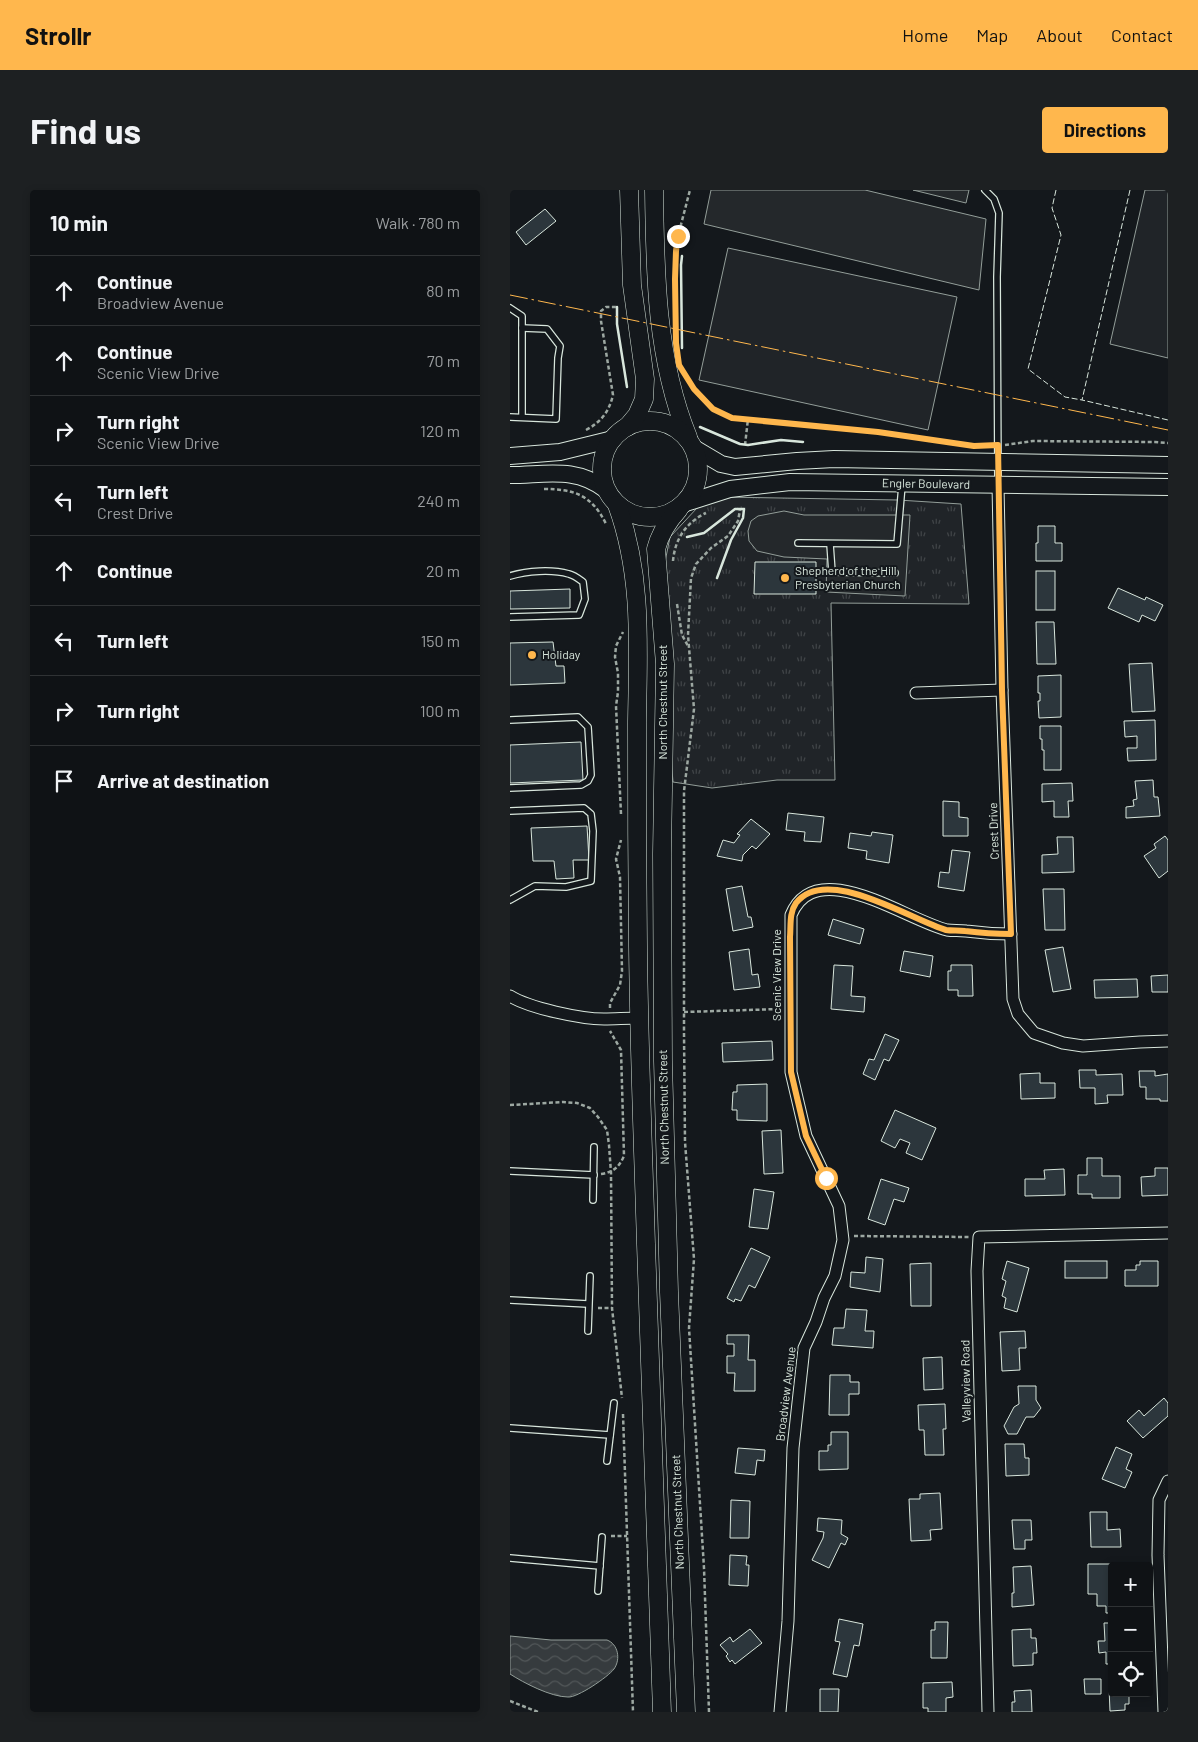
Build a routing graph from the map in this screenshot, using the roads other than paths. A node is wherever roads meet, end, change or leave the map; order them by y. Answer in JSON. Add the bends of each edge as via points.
{"nodes":[{"id":1,"x":630,"y":190,"type":"edge"},
{"id":2,"x":654,"y":190,"type":"edge"},
{"id":3,"x":985,"y":190,"type":"edge"},
{"id":4,"x":510,"y":308,"type":"edge"},
{"id":5,"x":522,"y":328,"type":"junction"},
{"id":6,"x":510,"y":417,"type":"edge"},
{"id":7,"x":522,"y":418,"type":"junction"},
{"id":8,"x":627,"y":427,"type":"junction"},
{"id":9,"x":613,"y":439,"type":"junction"},
{"id":10,"x":692,"y":444,"type":"junction"},
{"id":11,"x":998,"y":453,"type":"junction"},
{"id":12,"x":510,"y":456,"type":"edge"},
{"id":13,"x":1168,"y":465,"type":"edge"},
{"id":14,"x":510,"y":475,"type":"edge"},
{"id":15,"x":902,"y":483,"type":"junction"},
{"id":16,"x":998,"y":485,"type":"junction"},
{"id":17,"x":1168,"y":487,"type":"edge"},
{"id":18,"x":606,"y":490,"type":"junction"},
{"id":19,"x":617,"y":505,"type":"junction"},
{"id":20,"x":683,"y":506,"type":"junction"},
{"id":21,"x":798,"y":543,"type":"dead end"},
{"id":22,"x":830,"y":544,"type":"junction"},
{"id":23,"x":895,"y":573,"type":"dead end"},
{"id":24,"x":510,"y":576,"type":"edge"},
{"id":25,"x":510,"y":617,"type":"edge"},
{"id":26,"x":1002,"y":690,"type":"junction"},
{"id":27,"x":916,"y":693,"type":"dead end"},
{"id":28,"x":510,"y":720,"type":"edge"},
{"id":29,"x":510,"y":788,"type":"edge"},
{"id":30,"x":510,"y":811,"type":"edge"},
{"id":31,"x":510,"y":900,"type":"edge"},
{"id":32,"x":1011,"y":934,"type":"junction"},
{"id":33,"x":510,"y":996,"type":"edge"},
{"id":34,"x":638,"y":1018,"type":"junction"},
{"id":35,"x":791,"y":1035,"type":"joint"},
{"id":36,"x":1168,"y":1041,"type":"edge"},
{"id":37,"x":594,"y":1147,"type":"dead end"},
{"id":38,"x":510,"y":1171,"type":"edge"},
{"id":39,"x":594,"y":1175,"type":"junction"},
{"id":40,"x":593,"y":1200,"type":"dead end"},
{"id":41,"x":1168,"y":1233,"type":"edge"},
{"id":42,"x":590,"y":1276,"type":"dead end"},
{"id":43,"x":510,"y":1300,"type":"edge"},
{"id":44,"x":588,"y":1304,"type":"junction"},
{"id":45,"x":588,"y":1330,"type":"dead end"},
{"id":46,"x":614,"y":1403,"type":"dead end"},
{"id":47,"x":510,"y":1428,"type":"edge"},
{"id":48,"x":610,"y":1435,"type":"junction"},
{"id":49,"x":607,"y":1461,"type":"dead end"},
{"id":50,"x":1168,"y":1481,"type":"edge"},
{"id":51,"x":602,"y":1536,"type":"road end"},
{"id":52,"x":510,"y":1558,"type":"edge"},
{"id":53,"x":600,"y":1566,"type":"junction"},
{"id":54,"x":598,"y":1590,"type":"dead end"},
{"id":55,"x":1165,"y":1642,"type":"edge"},
{"id":56,"x":662,"y":1712,"type":"edge"},
{"id":57,"x":686,"y":1712,"type":"edge"},
{"id":58,"x":780,"y":1712,"type":"edge"},
{"id":59,"x":988,"y":1712,"type":"edge"},
{"id":60,"x":1164,"y":1712,"type":"edge"}],
"edges":[{"from":1,"to":8,"type":"main road","via":[[632,285],[645,379],[644,399]]},
{"from":2,"to":10,"type":"main road","via":[[656,284],[664,353],[668,379]]},
{"from":3,"to":11,"type":"lane","via":[[999,213]]},
{"from":4,"to":5,"type":"lane","via":[[522,316]]},
{"from":5,"to":7,"type":"lane"},
{"from":5,"to":7,"type":"lane","via":[[547,330],[560,346],[556,418]]},
{"from":6,"to":7,"type":"lane"},
{"from":8,"to":9,"type":"main road"},
{"from":8,"to":10,"type":"main road","via":[[646,421],[665,423]]},
{"from":9,"to":12,"type":"main road","via":[[560,452]]},
{"from":9,"to":18,"type":"main road","via":[[602,464]]},
{"from":10,"to":11,"type":"main road","name":"Engler Boulevard","via":[[721,464],[735,467],[797,460]]},
{"from":10,"to":20,"type":"main road","via":[[698,457],[699,476]]},
{"from":11,"to":13,"type":"main road","name":"Engler Boulevard","via":[[1032,462]]},
{"from":11,"to":16,"type":"lane"},
{"from":14,"to":18,"type":"main road","via":[[576,474]]},
{"from":15,"to":16,"type":"main road","name":"Engler Boulevard"},
{"from":15,"to":20,"type":"main road","name":"Engler Boulevard","via":[[790,482],[748,486]]},
{"from":15,"to":22,"type":"lane","via":[[897,544]]},
{"from":16,"to":17,"type":"main road","name":"Engler Boulevard"},
{"from":16,"to":26,"type":"street","name":"Crest Drive"},
{"from":18,"to":19,"type":"main road"},
{"from":19,"to":20,"type":"main road","via":[[633,515],[652,518],[671,514]]},
{"from":19,"to":34,"type":"main road","name":"North Chestnut Street","via":[[636,582],[638,604]]},
{"from":20,"to":57,"type":"main road","name":"North Chestnut Street","via":[[668,521],[656,548],[664,664],[663,1080]]},
{"from":21,"to":22,"type":"lane"},
{"from":22,"to":23,"type":"lane","via":[[832,572]]},
{"from":24,"to":25,"type":"lane","via":[[547,572],[570,574],[583,582],[585,598],[579,615]]},
{"from":26,"to":27,"type":"street"},
{"from":26,"to":32,"type":"street","name":"Crest Drive"},
{"from":28,"to":29,"type":"lane","via":[[578,717],[588,727],[590,775],[588,782],[581,785]]},
{"from":30,"to":31,"type":"lane","via":[[584,808],[590,814],[593,831],[591,881],[566,887],[535,886]]},
{"from":32,"to":35,"type":"street","name":"Scenic View Drive","via":[[947,930],[849,891],[819,890],[804,896],[791,916]]},
{"from":32,"to":36,"type":"street","name":"Crest Drive","via":[[1013,999],[1018,1014],[1034,1033],[1083,1046]]},
{"from":33,"to":34,"type":"street","via":[[572,1016],[602,1020]]},
{"from":34,"to":56,"type":"main road","name":"North Chestnut Street"},
{"from":35,"to":58,"type":"street","name":"Broadview Avenue","via":[[791,1072],[806,1136],[839,1206],[843,1236],[835,1276],[804,1348],[793,1448],[788,1621]]},
{"from":37,"to":39,"type":"lane"},
{"from":38,"to":39,"type":"lane"},
{"from":39,"to":40,"type":"lane"},
{"from":41,"to":59,"type":"street","name":"Valleyview Road","via":[[979,1238],[977,1271]]},
{"from":42,"to":44,"type":"lane"},
{"from":43,"to":44,"type":"lane"},
{"from":44,"to":45,"type":"lane"},
{"from":46,"to":48,"type":"lane"},
{"from":47,"to":48,"type":"lane"},
{"from":48,"to":49,"type":"lane"},
{"from":50,"to":55,"type":"street","via":[[1159,1500],[1158,1555]]},
{"from":51,"to":53,"type":"lane"},
{"from":52,"to":53,"type":"lane"},
{"from":53,"to":54,"type":"lane"},
{"from":55,"to":60,"type":"street"}]}
